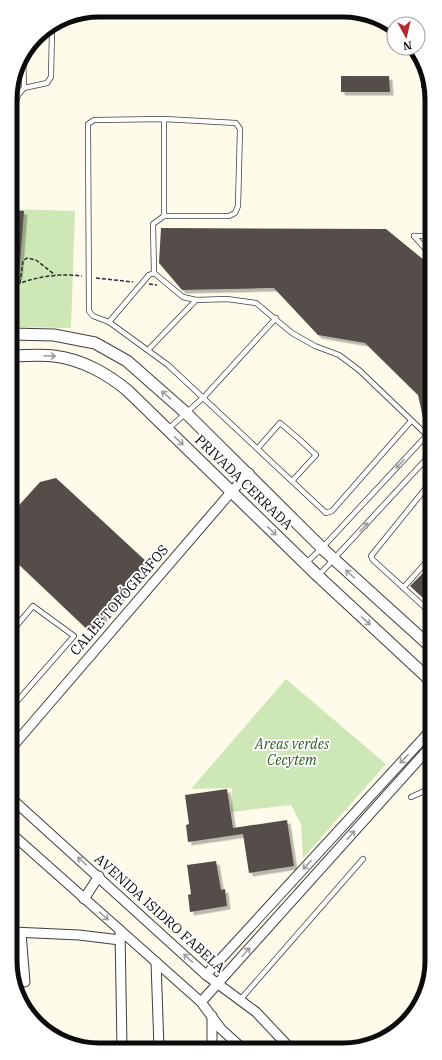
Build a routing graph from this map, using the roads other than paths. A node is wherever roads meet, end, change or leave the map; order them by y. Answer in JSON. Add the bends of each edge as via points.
{"nodes":[{"id":1,"x":52,"y":32,"type":"edge"},
{"id":2,"x":23,"y":67,"type":"edge"},
{"id":3,"x":24,"y":88,"type":"junction"},
{"id":4,"x":17,"y":97,"type":"edge"},
{"id":5,"x":164,"y":119,"type":"junction"},
{"id":6,"x":164,"y":216,"type":"junction"},
{"id":7,"x":425,"y":236,"type":"edge"},
{"id":8,"x":425,"y":248,"type":"edge"},
{"id":9,"x":154,"y":273,"type":"junction"},
{"id":10,"x":196,"y":300,"type":"junction"},
{"id":11,"x":276,"y":318,"type":"junction"},
{"id":12,"x":109,"y":322,"type":"junction"},
{"id":13,"x":17,"y":334,"type":"edge"},
{"id":14,"x":148,"y":350,"type":"junction"},
{"id":15,"x":17,"y":356,"type":"edge"},
{"id":16,"x":204,"y":397,"type":"junction"},
{"id":17,"x":186,"y":413,"type":"junction"},
{"id":18,"x":411,"y":421,"type":"junction"},
{"id":19,"x":167,"y":430,"type":"junction"},
{"id":20,"x":425,"y":433,"type":"edge"},
{"id":21,"x":425,"y":439,"type":"edge"},
{"id":22,"x":258,"y":448,"type":"junction"},
{"id":23,"x":425,"y":460,"type":"edge"},
{"id":24,"x":249,"y":474,"type":"junction"},
{"id":25,"x":293,"y":480,"type":"junction"},
{"id":26,"x":425,"y":488,"type":"edge"},
{"id":27,"x":232,"y":491,"type":"junction"},
{"id":28,"x":322,"y":548,"type":"junction"},
{"id":29,"x":334,"y":560,"type":"junction"},
{"id":30,"x":306,"y":563,"type":"junction"},
{"id":31,"x":425,"y":563,"type":"edge"},
{"id":32,"x":318,"y":576,"type":"junction"},
{"id":33,"x":402,"y":588,"type":"junction"},
{"id":34,"x":425,"y":608,"type":"edge"},
{"id":35,"x":17,"y":625,"type":"edge"},
{"id":36,"x":425,"y":641,"type":"edge"},
{"id":37,"x":425,"y":675,"type":"edge"},
{"id":38,"x":17,"y":701,"type":"edge"},
{"id":39,"x":425,"y":736,"type":"edge"},
{"id":40,"x":17,"y":741,"type":"edge"},
{"id":41,"x":425,"y":753,"type":"edge"},
{"id":42,"x":425,"y":791,"type":"edge"},
{"id":43,"x":411,"y":798,"type":"dead end"},
{"id":44,"x":17,"y":803,"type":"edge"},
{"id":45,"x":17,"y":839,"type":"edge"},
{"id":46,"x":324,"y":845,"type":"junction"},
{"id":47,"x":334,"y":854,"type":"junction"},
{"id":48,"x":363,"y":859,"type":"dead end"},
{"id":49,"x":99,"y":876,"type":"junction"},
{"id":50,"x":84,"y":899,"type":"junction"},
{"id":51,"x":120,"y":930,"type":"junction"},
{"id":52,"x":17,"y":933,"type":"edge"},
{"id":53,"x":120,"y":940,"type":"junction"},
{"id":54,"x":156,"y":962,"type":"junction"},
{"id":55,"x":206,"y":975,"type":"junction"},
{"id":56,"x":25,"y":982,"type":"dead end"},
{"id":57,"x":217,"y":984,"type":"junction"},
{"id":58,"x":240,"y":1000,"type":"junction"},
{"id":59,"x":201,"y":1002,"type":"junction"},
{"id":60,"x":212,"y":1016,"type":"junction"},
{"id":61,"x":122,"y":1043,"type":"edge"},
{"id":62,"x":159,"y":1043,"type":"edge"},
{"id":63,"x":212,"y":1043,"type":"edge"},
{"id":64,"x":236,"y":1043,"type":"edge"},
{"id":65,"x":284,"y":1043,"type":"edge"}],
"edges":[{"from":1,"to":3,"type":"lane","via":[[51,77],[47,83]]},
{"from":2,"to":3,"type":"lane"},
{"from":3,"to":4,"type":"lane"},
{"from":5,"to":6,"type":"lane"},
{"from":5,"to":6,"type":"lane","via":[[236,123],[240,129],[238,206],[234,213],[229,216]]},
{"from":5,"to":12,"type":"lane","via":[[94,120],[88,124],[89,311],[93,316]]},
{"from":6,"to":9,"type":"lane","via":[[153,224]]},
{"from":7,"to":8,"type":"lane","via":[[414,236]]},
{"from":9,"to":10,"type":"lane","via":[[183,297]]},
{"from":9,"to":12,"type":"lane","via":[[149,275]]},
{"from":10,"to":11,"type":"lane","via":[[227,299],[256,302]]},
{"from":10,"to":14,"type":"lane"},
{"from":11,"to":16,"type":"lane"},
{"from":11,"to":18,"type":"lane","via":[[292,333],[315,346],[339,355],[359,370]]},
{"from":12,"to":14,"type":"lane"},
{"from":17,"to":13,"type":"street","name":"PRIVADA CERRADA","one_way":true,"via":[[128,361],[95,343],[54,335]]},
{"from":14,"to":16,"type":"lane"},
{"from":15,"to":19,"type":"street","name":"PRIVADA CERRADA","one_way":true,"via":[[55,356],[85,365],[112,378]]},
{"from":16,"to":17,"type":"lane"},
{"from":16,"to":22,"type":"lane"},
{"from":17,"to":19,"type":"lane"},
{"from":17,"to":24,"type":"street","name":"PRIVADA CERRADA"},
{"from":18,"to":20,"type":"lane"},
{"from":18,"to":25,"type":"lane","via":[[332,511],[326,513]]},
{"from":19,"to":27,"type":"street","name":"PRIVADA CERRADA","one_way":true},
{"from":21,"to":28,"type":"lane","one_way":true},
{"from":22,"to":25,"type":"lane"},
{"from":22,"to":25,"type":"lane","via":[[280,422],[299,439],[316,455]]},
{"from":29,"to":23,"type":"lane","one_way":true},
{"from":24,"to":27,"type":"street","name":"CALLE TOPÓGRAFOS"},
{"from":24,"to":28,"type":"street","name":"PRIVADA CERRADA"},
{"from":26,"to":33,"type":"lane","via":[[371,556]]},
{"from":27,"to":30,"type":"street","name":"PRIVADA CERRADA","one_way":true},
{"from":27,"to":40,"type":"street","name":"CALLE TOPÓGRAFOS"},
{"from":28,"to":29,"type":"street","name":"PRIVADA CERRADA"},
{"from":28,"to":30,"type":"lane"},
{"from":29,"to":32,"type":"lane"},
{"from":36,"to":29,"type":"street","name":"PRIVADA CERRADA","one_way":true},
{"from":30,"to":32,"type":"street","name":"PRIVADA CERRADA"},
{"from":31,"to":33,"type":"lane"},
{"from":32,"to":37,"type":"street","name":"PRIVADA CERRADA","one_way":true},
{"from":33,"to":34,"type":"lane"},
{"from":35,"to":38,"type":"lane","via":[[33,606],[74,636]]},
{"from":39,"to":46,"type":"street","one_way":true},
{"from":47,"to":41,"type":"street","one_way":true},
{"from":42,"to":43,"type":"lane"},
{"from":49,"to":44,"type":"street","name":"AVENIDA ISIDRO FABELA","one_way":true},
{"from":45,"to":50,"type":"street"},
{"from":46,"to":47,"type":"street"},
{"from":46,"to":55,"type":"street","one_way":true},
{"from":57,"to":47,"type":"street","one_way":true},
{"from":48,"to":58,"type":"lane"},
{"from":49,"to":50,"type":"street"},
{"from":55,"to":49,"type":"street","name":"AVENIDA ISIDRO FABELA","one_way":true},
{"from":50,"to":51,"type":"street","one_way":true},
{"from":51,"to":53,"type":"street"},
{"from":51,"to":54,"type":"street"},
{"from":52,"to":53,"type":"street","via":[[79,935]]},
{"from":52,"to":56,"type":"street"},
{"from":53,"to":61,"type":"street"},
{"from":54,"to":59,"type":"street"},
{"from":54,"to":62,"type":"street"},
{"from":55,"to":57,"type":"street","name":"AVENIDA ISIDRO FABELA"},
{"from":57,"to":58,"type":"street","name":"AVENIDA ISIDRO FABELA"},
{"from":57,"to":59,"type":"street"},
{"from":58,"to":65,"type":"street","name":"AVENIDA ISIDRO FABELA","via":[[256,1012]]},
{"from":59,"to":60,"type":"street"},
{"from":60,"to":63,"type":"street"},
{"from":60,"to":64,"type":"street","via":[[221,1030]]}]}
